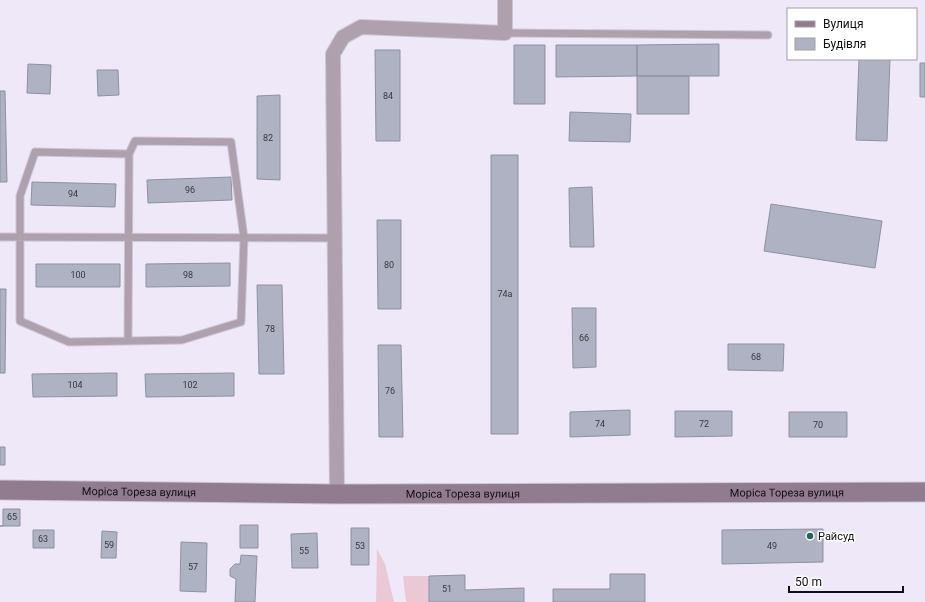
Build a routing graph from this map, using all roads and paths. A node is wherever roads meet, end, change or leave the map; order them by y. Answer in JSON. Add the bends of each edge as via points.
{"nodes":[{"id":1,"x":505,"y":0,"type":"edge"},
{"id":2,"x":505,"y":33,"type":"junction"},
{"id":3,"x":768,"y":35,"type":"dead end"},
{"id":4,"x":129,"y":154,"type":"junction"},
{"id":5,"x":0,"y":237,"type":"edge"},
{"id":6,"x":20,"y":237,"type":"junction"},
{"id":7,"x":128,"y":237,"type":"junction"},
{"id":8,"x":244,"y":238,"type":"junction"},
{"id":9,"x":335,"y":238,"type":"junction"},
{"id":10,"x":128,"y":341,"type":"junction"},
{"id":11,"x":0,"y":490,"type":"edge"},
{"id":12,"x":925,"y":492,"type":"edge"},
{"id":13,"x":337,"y":494,"type":"junction"}],
"edges":[{"from":1,"to":2,"type":"street"},
{"from":2,"to":3,"type":"lane"},
{"from":2,"to":9,"type":"street","via":[[361,27],[343,37],[334,54]]},
{"from":4,"to":6,"type":"lane","via":[[35,152],[20,196]]},
{"from":4,"to":7,"type":"lane"},
{"from":4,"to":8,"type":"lane","via":[[135,141],[231,142]]},
{"from":5,"to":6,"type":"lane"},
{"from":6,"to":7,"type":"lane"},
{"from":6,"to":10,"type":"lane","via":[[20,321],[69,342]]},
{"from":7,"to":8,"type":"lane"},
{"from":7,"to":10,"type":"lane"},
{"from":8,"to":9,"type":"lane"},
{"from":8,"to":10,"type":"lane","via":[[241,322],[182,340]]},
{"from":9,"to":13,"type":"street"},
{"from":11,"to":13,"type":"street","name":"Моріса Тореза вулиця"},
{"from":12,"to":13,"type":"street","name":"Моріса Тореза вулиця"}]}
